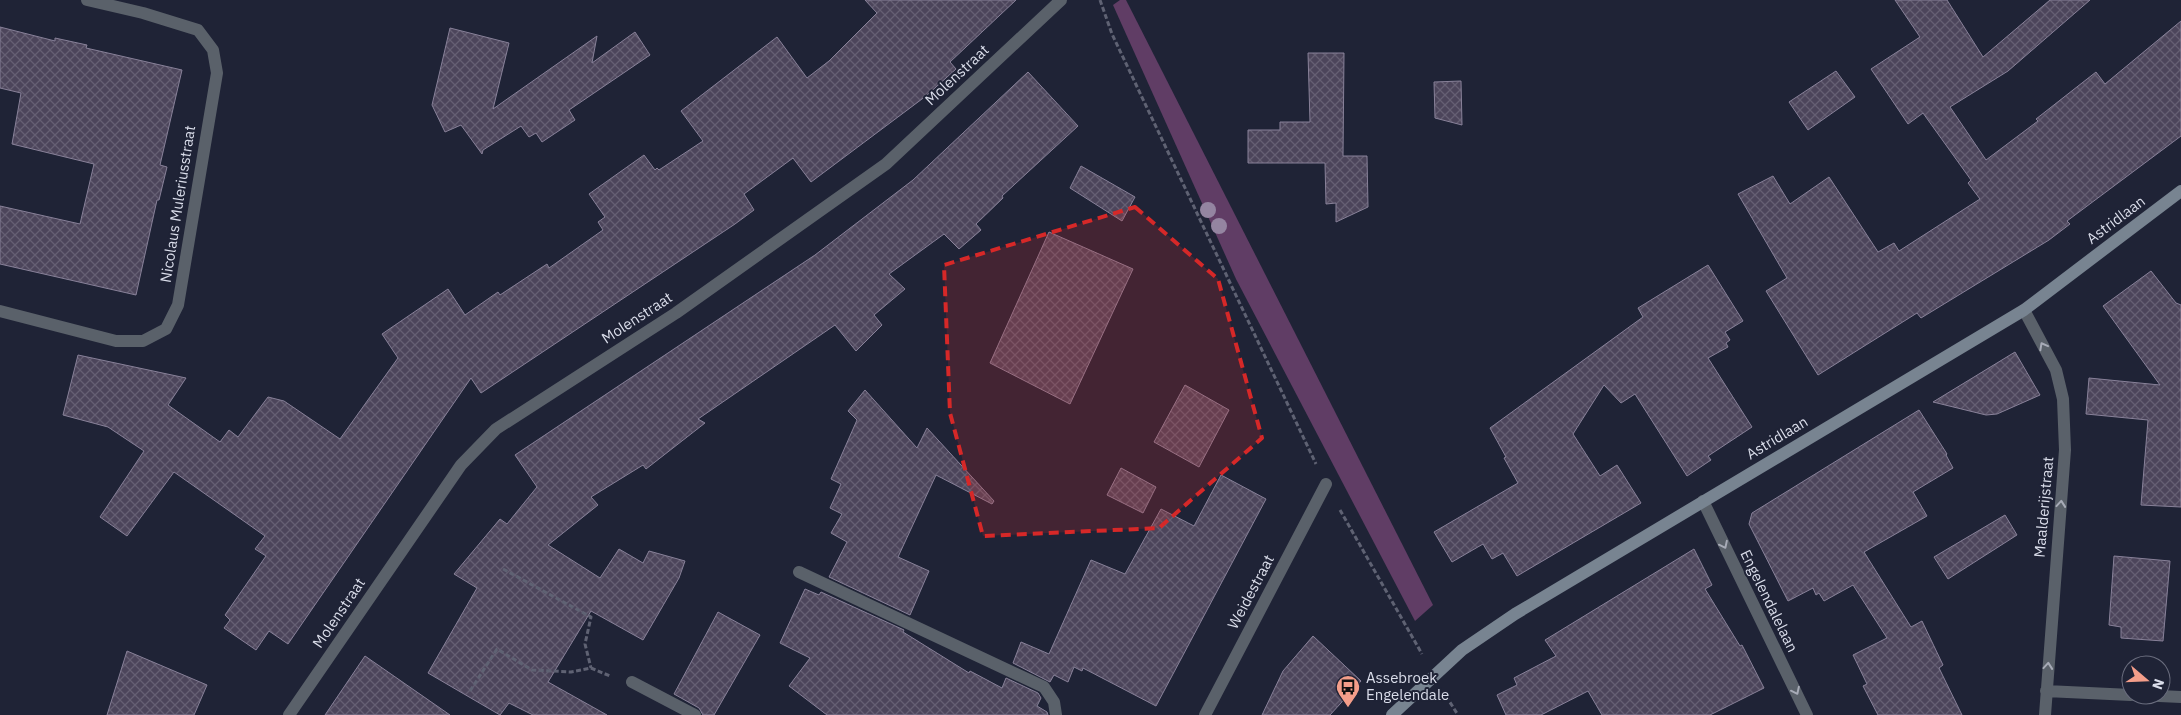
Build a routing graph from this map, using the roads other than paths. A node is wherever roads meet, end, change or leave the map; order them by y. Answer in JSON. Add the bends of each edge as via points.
{"nodes":[{"id":1,"x":87,"y":0,"type":"edge"},
{"id":2,"x":1061,"y":0,"type":"edge"},
{"id":3,"x":2181,"y":191,"type":"edge"},
{"id":4,"x":2024,"y":310,"type":"junction"},
{"id":5,"x":0,"y":312,"type":"edge"},
{"id":6,"x":1326,"y":484,"type":"road end"},
{"id":7,"x":1703,"y":502,"type":"junction"},
{"id":8,"x":799,"y":572,"type":"dead end"},
{"id":9,"x":632,"y":682,"type":"road end"},
{"id":10,"x":2046,"y":690,"type":"junction"},
{"id":11,"x":2121,"y":694,"type":"edge"},
{"id":12,"x":289,"y":715,"type":"edge"},
{"id":13,"x":695,"y":715,"type":"edge"},
{"id":14,"x":1056,"y":715,"type":"edge"},
{"id":15,"x":1205,"y":715,"type":"edge"},
{"id":16,"x":1392,"y":715,"type":"edge"},
{"id":17,"x":1807,"y":715,"type":"edge"},
{"id":18,"x":2045,"y":715,"type":"edge"}],
"edges":[{"from":1,"to":5,"type":"street","name":"Nicolaus Muleriusstraat","via":[[198,30],[213,50],[217,73],[178,305],[166,329],[143,342],[116,341]]},
{"from":2,"to":12,"type":"street","name":"Molenstraat","via":[[886,164],[676,313],[496,429],[461,466]]},
{"from":3,"to":4,"type":"main road","name":"Astridlaan"},
{"from":4,"to":7,"type":"main road","name":"Astridlaan"},
{"from":10,"to":4,"type":"street","name":"Maalderijstraat","one_way":true,"via":[[2065,450],[2063,399],[2056,370]]},
{"from":6,"to":15,"type":"street","name":"Weidestraat"},
{"from":7,"to":16,"type":"main road","name":"Astridlaan","via":[[1515,614],[1462,650]]},
{"from":7,"to":17,"type":"street","name":"Engelendalelaan","one_way":true},
{"from":8,"to":14,"type":"street","via":[[1044,687],[1054,702]]},
{"from":9,"to":13,"type":"street"},
{"from":10,"to":11,"type":"street"},
{"from":10,"to":18,"type":"street","name":"Maalderijstraat"}]}
